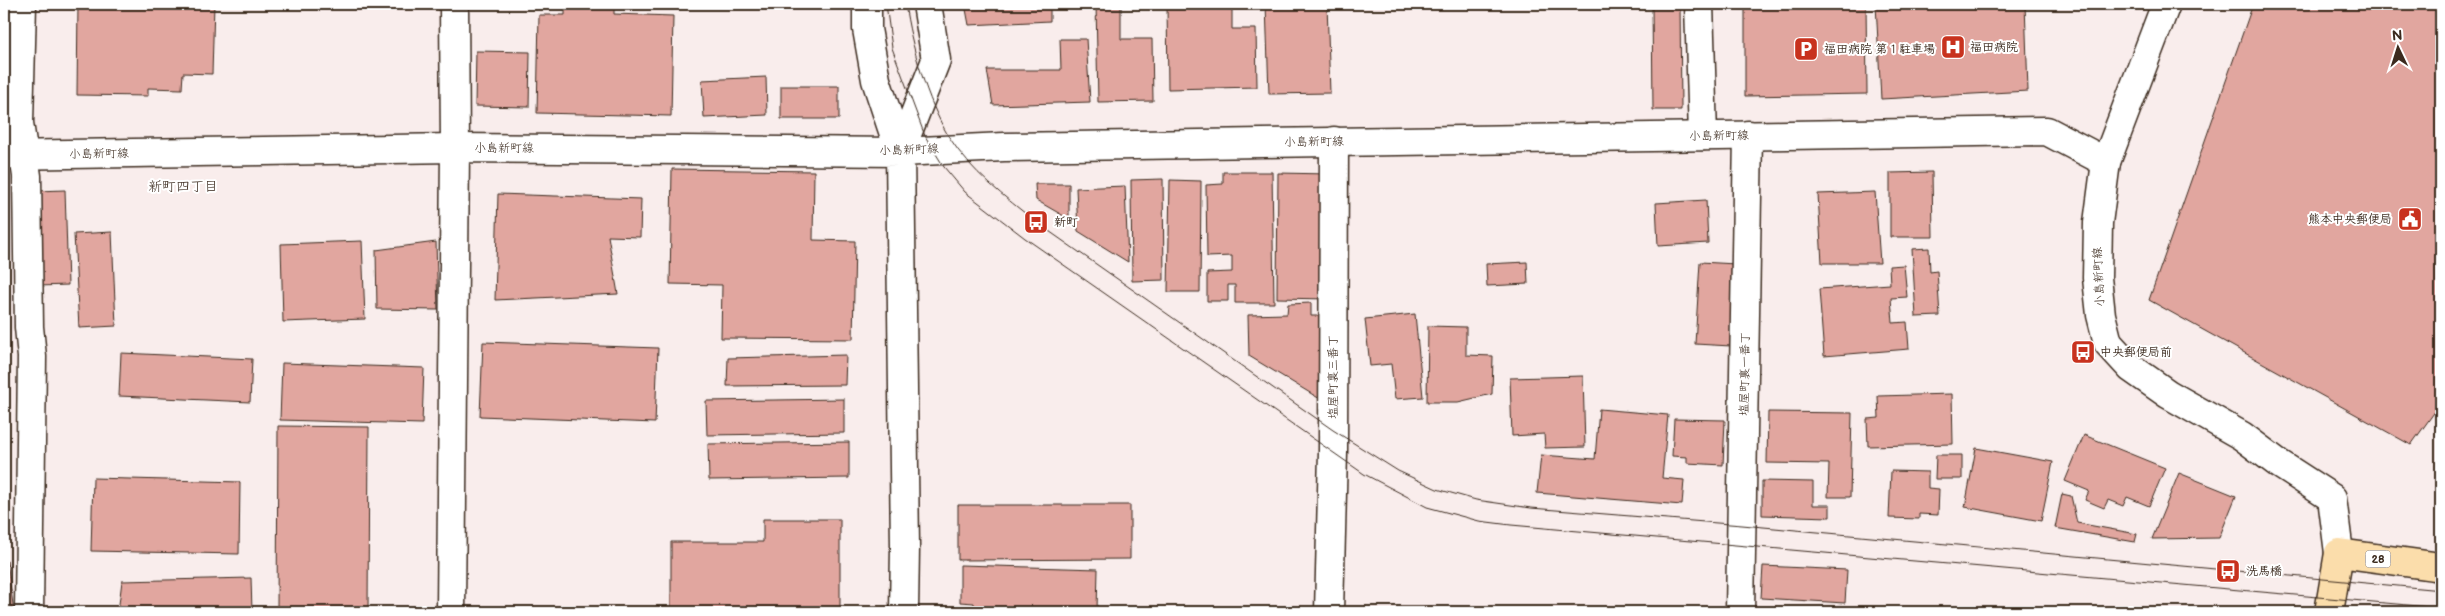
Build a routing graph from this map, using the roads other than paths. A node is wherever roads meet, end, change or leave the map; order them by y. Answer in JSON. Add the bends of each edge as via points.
{"nodes":[{"id":1,"x":22,"y":4,"type":"edge"},
{"id":2,"x":454,"y":4,"type":"edge"},
{"id":3,"x":867,"y":4,"type":"edge"},
{"id":4,"x":927,"y":4,"type":"edge"},
{"id":5,"x":1699,"y":4,"type":"edge"},
{"id":6,"x":2166,"y":4,"type":"edge"},
{"id":7,"x":1748,"y":135,"type":"junction"},
{"id":8,"x":1703,"y":136,"type":"junction"},
{"id":9,"x":1334,"y":141,"type":"junction"},
{"id":10,"x":455,"y":148,"type":"junction"},
{"id":11,"x":900,"y":152,"type":"junction"},
{"id":12,"x":14,"y":155,"type":"edge"},
{"id":13,"x":2106,"y":162,"type":"junction"},
{"id":14,"x":2339,"y":553,"type":"junction"},
{"id":15,"x":2429,"y":566,"type":"edge"},
{"id":16,"x":29,"y":612,"type":"edge"},
{"id":17,"x":451,"y":612,"type":"edge"},
{"id":18,"x":904,"y":612,"type":"edge"},
{"id":19,"x":1329,"y":612,"type":"edge"},
{"id":20,"x":1740,"y":612,"type":"edge"},
{"id":21,"x":2329,"y":612,"type":"edge"}],
"edges":[{"from":1,"to":12,"type":"street","via":[[19,123]]},
{"from":2,"to":10,"type":"street"},
{"from":3,"to":11,"type":"street","via":[[867,29],[876,80]]},
{"from":4,"to":11,"type":"street","via":[[936,60]]},
{"from":5,"to":8,"type":"street"},
{"from":6,"to":13,"type":"street"},
{"from":7,"to":8,"type":"street","name":"小島新町線"},
{"from":7,"to":13,"type":"street","name":"小島新町線","via":[[2047,131]]},
{"from":7,"to":20,"type":"street","name":"塩屋町裏一番丁"},
{"from":8,"to":9,"type":"street","name":"小島新町線"},
{"from":9,"to":11,"type":"street","name":"小島新町線"},
{"from":9,"to":19,"type":"street","name":"塩屋町裏三番丁"},
{"from":10,"to":11,"type":"street","name":"小島新町線"},
{"from":10,"to":12,"type":"street","name":"小島新町線"},
{"from":10,"to":17,"type":"street"},
{"from":11,"to":18,"type":"street"},
{"from":12,"to":16,"type":"street","via":[[27,176],[32,357]]},
{"from":13,"to":14,"type":"street","name":"小島新町線","via":[[2098,223],[2097,278],[2108,343],[2131,368],[2168,394],[2242,436],[2332,498]]},
{"from":14,"to":15,"type":"main road","number":"28"},
{"from":14,"to":21,"type":"main road"}]}
